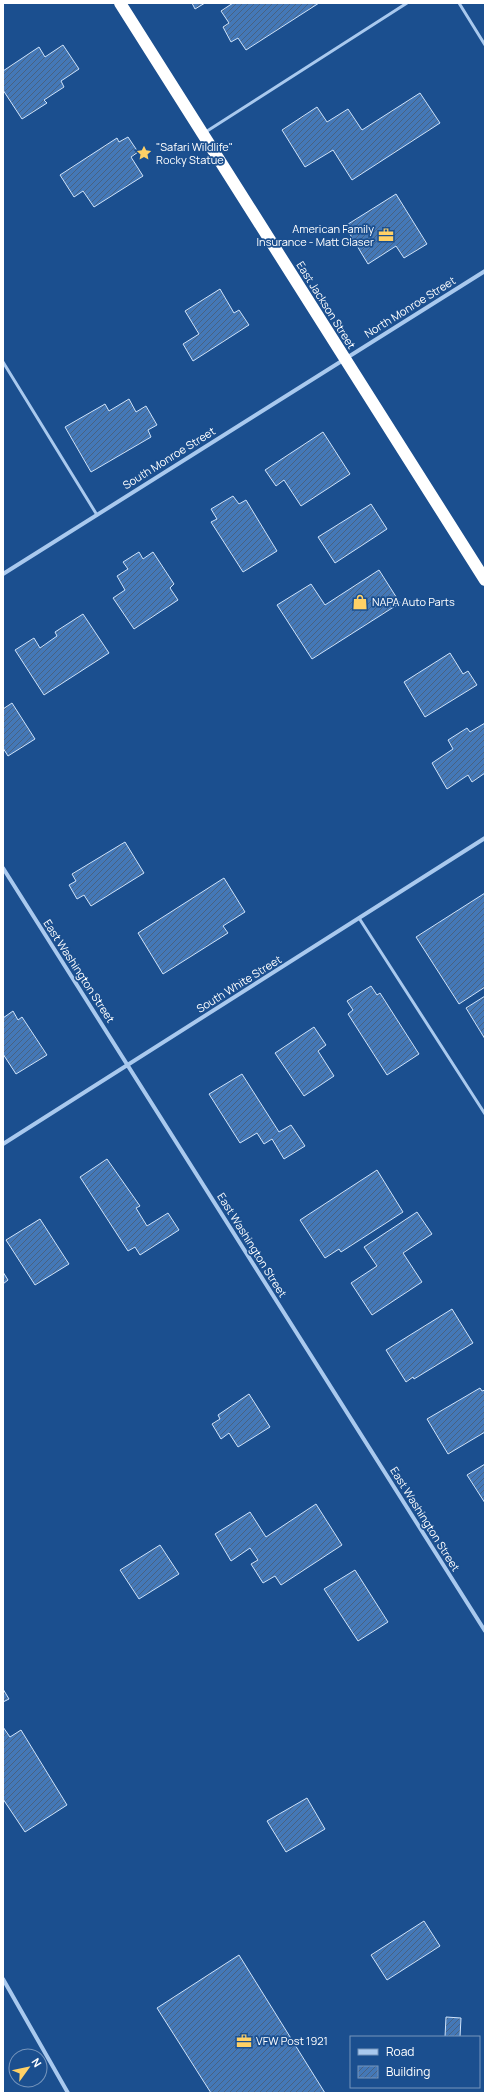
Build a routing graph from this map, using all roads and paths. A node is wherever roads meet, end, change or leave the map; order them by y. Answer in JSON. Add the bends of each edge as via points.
{"nodes":[{"id":1,"x":120,"y":3,"type":"edge"},
{"id":2,"x":407,"y":3,"type":"edge"},
{"id":3,"x":459,"y":3,"type":"edge"},
{"id":4,"x":485,"y":45,"type":"edge"},
{"id":5,"x":202,"y":134,"type":"junction"},
{"id":6,"x":485,"y":271,"type":"edge"},
{"id":7,"x":344,"y":358,"type":"junction"},
{"id":8,"x":3,"y":362,"type":"edge"},
{"id":9,"x":96,"y":515,"type":"junction"},
{"id":10,"x":3,"y":574,"type":"edge"},
{"id":11,"x":485,"y":580,"type":"edge"},
{"id":12,"x":485,"y":838,"type":"edge"},
{"id":13,"x":3,"y":868,"type":"edge"},
{"id":14,"x":360,"y":918,"type":"junction"},
{"id":15,"x":128,"y":1064,"type":"junction"},
{"id":16,"x":485,"y":1114,"type":"edge"},
{"id":17,"x":3,"y":1144,"type":"edge"},
{"id":18,"x":485,"y":1632,"type":"edge"},
{"id":19,"x":3,"y":1979,"type":"edge"},
{"id":20,"x":68,"y":2093,"type":"edge"}],
"edges":[{"from":1,"to":5,"type":"highway","name":"East Jackson Street"},
{"from":2,"to":5,"type":"lane"},
{"from":3,"to":4,"type":"lane"},
{"from":5,"to":7,"type":"highway","name":"East Jackson Street"},
{"from":6,"to":7,"type":"street","name":"North Monroe Street"},
{"from":7,"to":9,"type":"street","name":"South Monroe Street"},
{"from":7,"to":11,"type":"highway","name":"East Jackson Street"},
{"from":8,"to":9,"type":"lane"},
{"from":9,"to":10,"type":"street","name":"South Monroe Street"},
{"from":12,"to":14,"type":"street","name":"South White Street"},
{"from":13,"to":15,"type":"street","name":"East Washington Street"},
{"from":14,"to":15,"type":"street","name":"South White Street"},
{"from":14,"to":16,"type":"lane"},
{"from":15,"to":17,"type":"street","name":"South White Street"},
{"from":15,"to":18,"type":"street","name":"East Washington Street"},
{"from":19,"to":20,"type":"street"}]}
